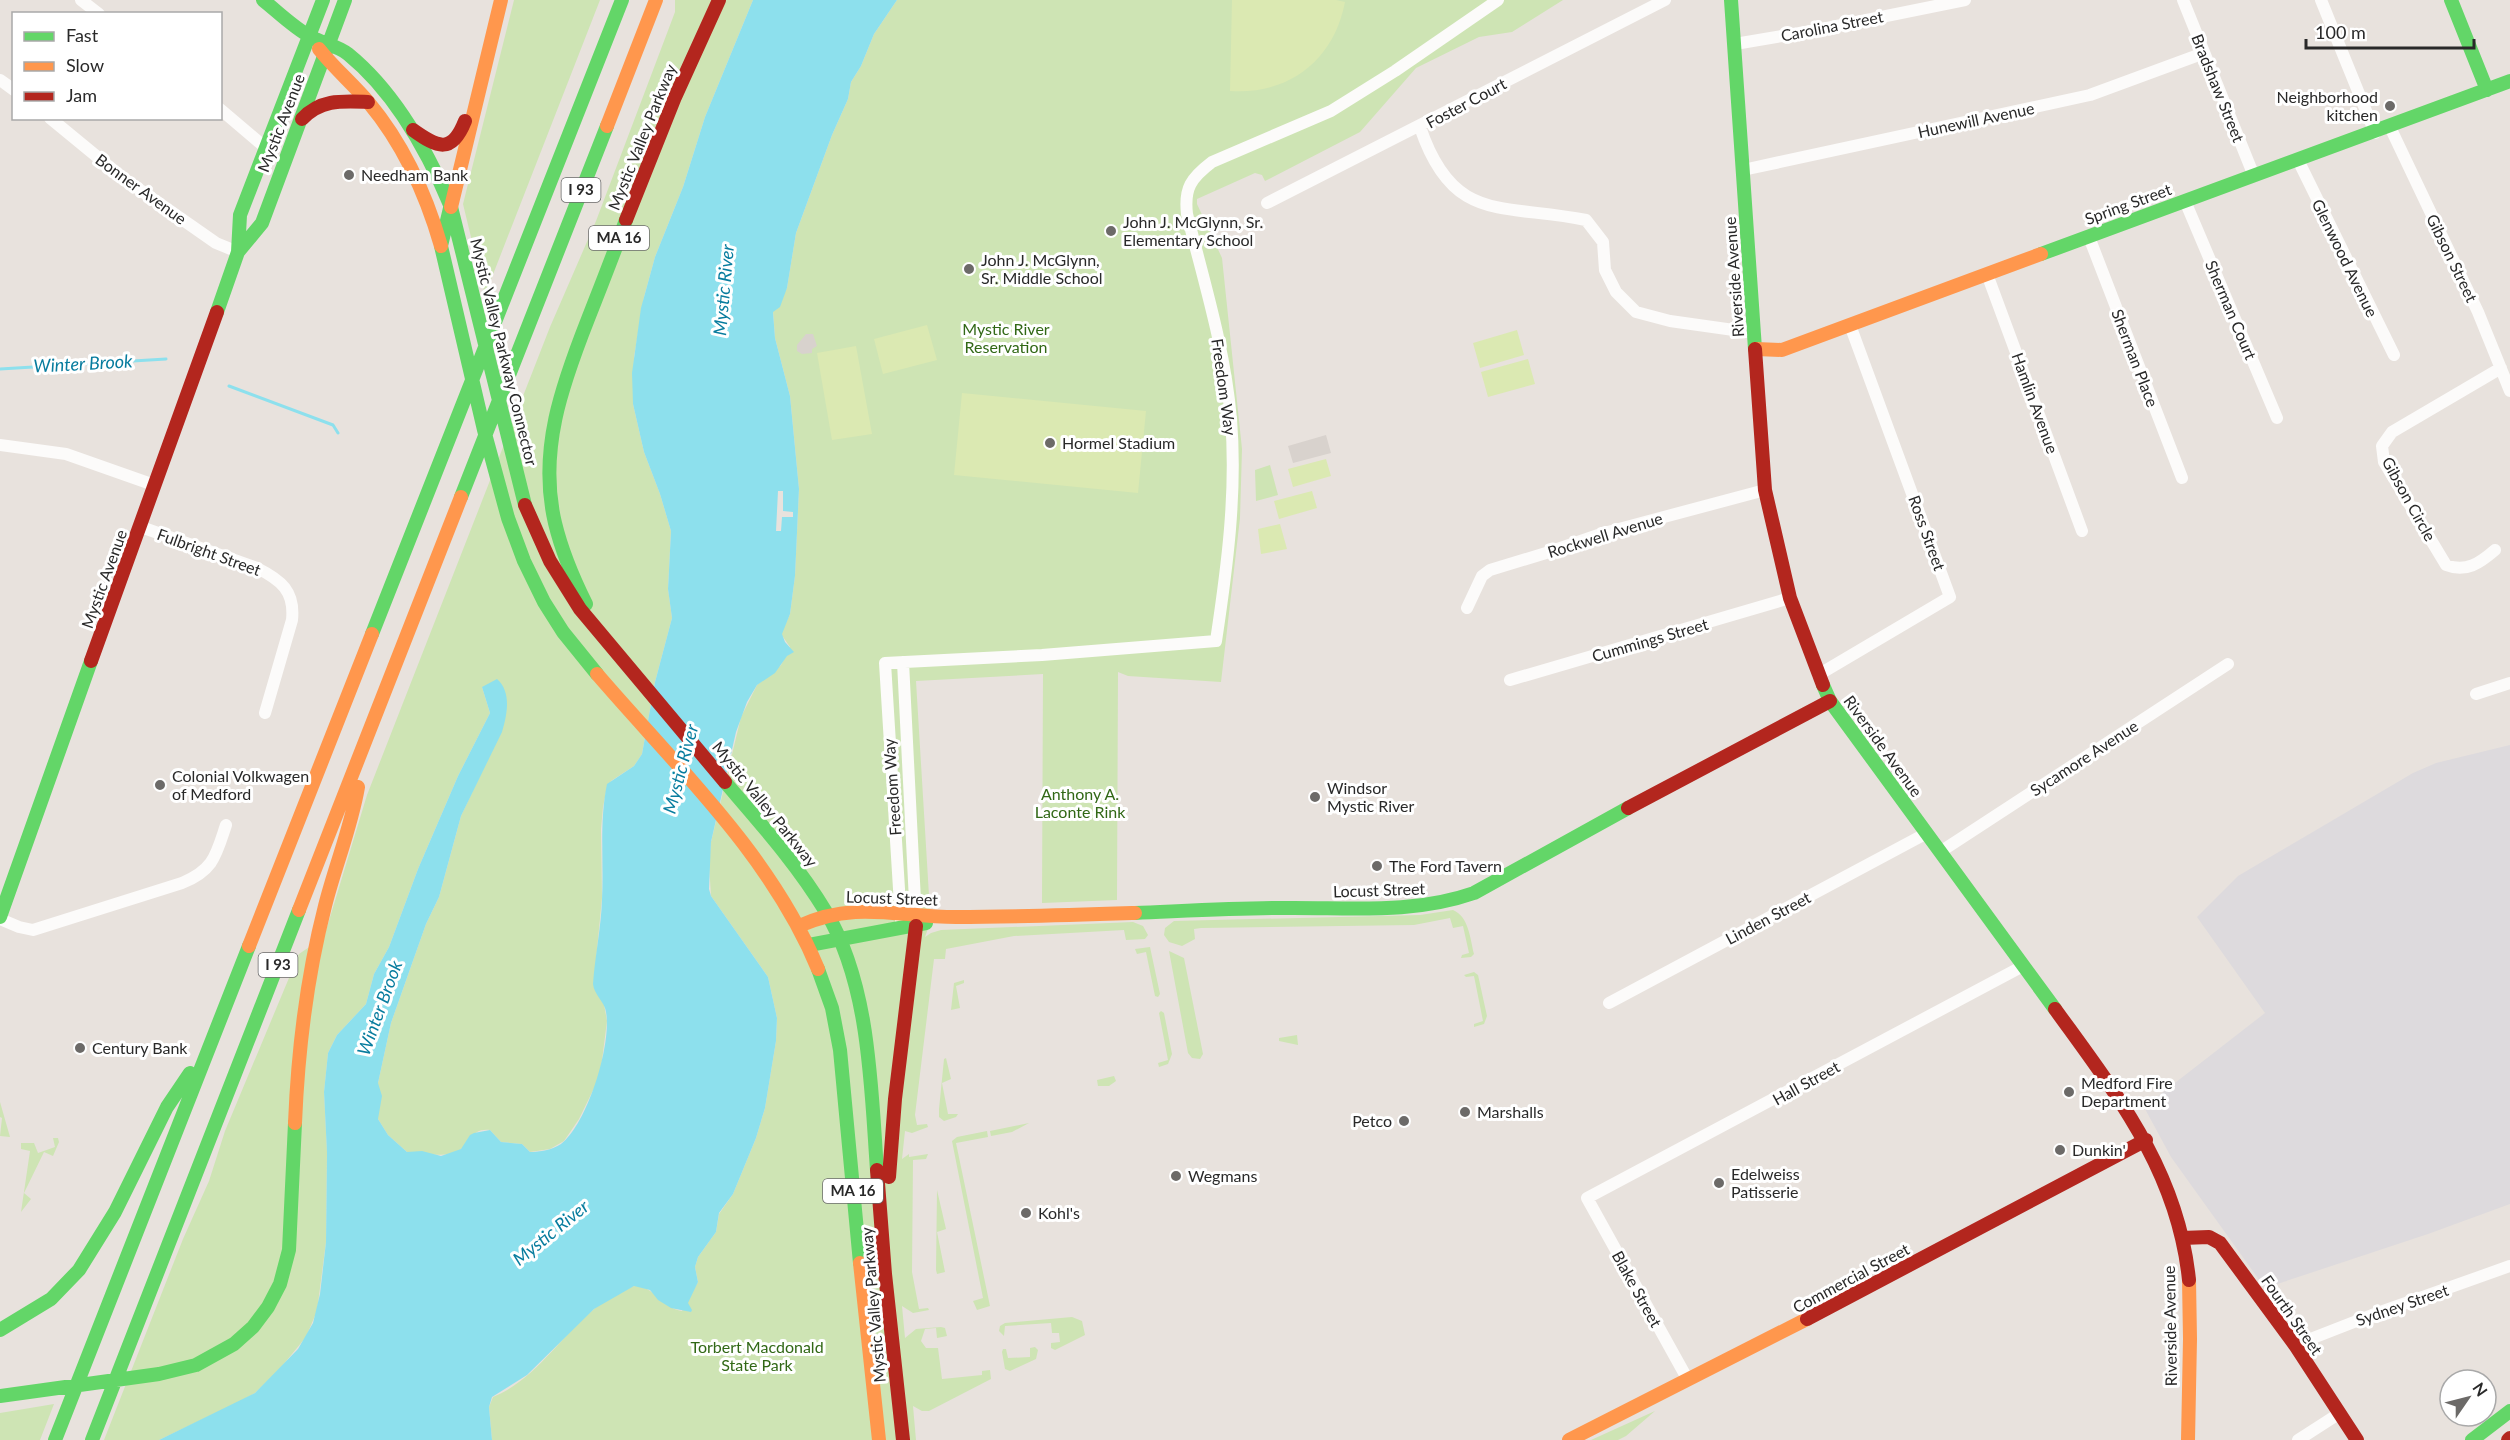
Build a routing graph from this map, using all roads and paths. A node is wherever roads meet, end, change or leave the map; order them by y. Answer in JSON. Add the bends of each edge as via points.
{"nodes":[{"id":1,"x":263,"y":0,"type":"edge"},
{"id":2,"x":323,"y":0,"type":"edge"},
{"id":3,"x":345,"y":0,"type":"edge"},
{"id":4,"x":501,"y":0,"type":"edge"},
{"id":5,"x":622,"y":0,"type":"edge"},
{"id":6,"x":656,"y":0,"type":"edge"},
{"id":7,"x":672,"y":0,"type":"edge"},
{"id":8,"x":719,"y":0,"type":"edge"},
{"id":9,"x":1498,"y":0,"type":"edge"},
{"id":10,"x":1665,"y":0,"type":"edge"},
{"id":11,"x":1731,"y":0,"type":"edge"},
{"id":12,"x":1965,"y":0,"type":"edge"},
{"id":13,"x":2183,"y":0,"type":"edge"},
{"id":14,"x":2321,"y":0,"type":"edge"},
{"id":15,"x":2451,"y":0,"type":"edge"},
{"id":16,"x":309,"y":36,"type":"junction"},
{"id":17,"x":1735,"y":44,"type":"junction"},
{"id":18,"x":638,"y":46,"type":"junction"},
{"id":19,"x":326,"y":51,"type":"junction"},
{"id":20,"x":2204,"y":52,"type":"junction"},
{"id":21,"x":483,"y":78,"type":"junction"},
{"id":22,"x":2510,"y":81,"type":"edge"},
{"id":23,"x":2487,"y":90,"type":"junction"},
{"id":24,"x":368,"y":102,"type":"junction"},
{"id":25,"x":222,"y":112,"type":"edge"},
{"id":26,"x":52,"y":120,"type":"edge"},
{"id":27,"x":299,"y":122,"type":"junction"},
{"id":28,"x":1420,"y":127,"type":"junction"},
{"id":29,"x":2390,"y":127,"type":"junction"},
{"id":30,"x":413,"y":130,"type":"junction"},
{"id":31,"x":2375,"y":133,"type":"junction"},
{"id":32,"x":266,"y":148,"type":"junction"},
{"id":33,"x":2298,"y":160,"type":"junction"},
{"id":34,"x":1743,"y":170,"type":"junction"},
{"id":35,"x":2254,"y":176,"type":"junction"},
{"id":36,"x":2185,"y":201,"type":"junction"},
{"id":37,"x":1267,"y":203,"type":"dead end"},
{"id":38,"x":451,"y":207,"type":"junction"},
{"id":39,"x":2089,"y":237,"type":"junction"},
{"id":40,"x":441,"y":246,"type":"junction"},
{"id":41,"x":238,"y":252,"type":"junction"},
{"id":42,"x":1987,"y":274,"type":"junction"},
{"id":43,"x":1850,"y":325,"type":"junction"},
{"id":44,"x":1755,"y":333,"type":"junction"},
{"id":45,"x":1756,"y":349,"type":"junction"},
{"id":46,"x":2394,"y":355,"type":"dead end"},
{"id":47,"x":2501,"y":368,"type":"junction"},
{"id":48,"x":2510,"y":391,"type":"edge"},
{"id":49,"x":2277,"y":418,"type":"dead end"},
{"id":50,"x":0,"y":445,"type":"edge"},
{"id":51,"x":2182,"y":478,"type":"dead end"},
{"id":52,"x":154,"y":485,"type":"junction"},
{"id":53,"x":1765,"y":490,"type":"junction"},
{"id":54,"x":141,"y":527,"type":"junction"},
{"id":55,"x":2082,"y":531,"type":"dead end"},
{"id":56,"x":2495,"y":550,"type":"dead end"},
{"id":57,"x":1790,"y":597,"type":"junction"},
{"id":58,"x":1467,"y":608,"type":"dead end"},
{"id":59,"x":903,"y":662,"type":"junction"},
{"id":60,"x":2228,"y":664,"type":"dead end"},
{"id":61,"x":1818,"y":675,"type":"junction"},
{"id":62,"x":639,"y":677,"type":"junction"},
{"id":63,"x":1510,"y":680,"type":"dead end"},
{"id":64,"x":2510,"y":683,"type":"edge"},
{"id":65,"x":2476,"y":694,"type":"dead end"},
{"id":66,"x":1830,"y":701,"type":"junction"},
{"id":67,"x":265,"y":713,"type":"dead end"},
{"id":68,"x":370,"y":730,"type":"junction"},
{"id":69,"x":226,"y":825,"type":"dead end"},
{"id":70,"x":1927,"y":833,"type":"junction"},
{"id":71,"x":1940,"y":852,"type":"junction"},
{"id":72,"x":900,"y":913,"type":"junction"},
{"id":73,"x":827,"y":914,"type":"junction"},
{"id":74,"x":0,"y":918,"type":"edge"},
{"id":75,"x":916,"y":920,"type":"junction"},
{"id":76,"x":799,"y":926,"type":"junction"},
{"id":77,"x":901,"y":928,"type":"junction"},
{"id":78,"x":838,"y":939,"type":"junction"},
{"id":79,"x":809,"y":945,"type":"junction"},
{"id":80,"x":2024,"y":966,"type":"junction"},
{"id":81,"x":1609,"y":1003,"type":"dead end"},
{"id":82,"x":213,"y":1039,"type":"junction"},
{"id":83,"x":2146,"y":1140,"type":"junction"},
{"id":84,"x":1587,"y":1198,"type":"joint"},
{"id":85,"x":2182,"y":1238,"type":"junction"},
{"id":86,"x":884,"y":1255,"type":"junction"},
{"id":87,"x":2510,"y":1266,"type":"edge"},
{"id":88,"x":28,"y":1315,"type":"junction"},
{"id":89,"x":0,"y":1325,"type":"edge"},
{"id":90,"x":0,"y":1330,"type":"edge"},
{"id":91,"x":2295,"y":1345,"type":"junction"},
{"id":92,"x":1688,"y":1380,"type":"junction"},
{"id":93,"x":0,"y":1396,"type":"edge"},
{"id":94,"x":2510,"y":1411,"type":"edge"},
{"id":95,"x":2340,"y":1413,"type":"junction"},
{"id":96,"x":55,"y":1440,"type":"edge"},
{"id":97,"x":92,"y":1440,"type":"edge"},
{"id":98,"x":879,"y":1440,"type":"edge"},
{"id":99,"x":903,"y":1440,"type":"edge"},
{"id":100,"x":1569,"y":1440,"type":"edge"},
{"id":101,"x":2188,"y":1440,"type":"edge"},
{"id":102,"x":2298,"y":1440,"type":"edge"},
{"id":103,"x":2357,"y":1440,"type":"edge"},
{"id":104,"x":2472,"y":1440,"type":"edge"}],
"edges":[{"from":1,"to":16,"type":"main road","name":"Mystic Valley Parkway Connector"},
{"from":2,"to":16,"type":"main road","name":"Mystic Avenue"},
{"from":3,"to":19,"type":"main road","name":"Mystic Avenue"},
{"from":4,"to":21,"type":"main road","name":"Mystic Valley Parkway","number":"MA 16"},
{"from":5,"to":82,"type":"main road","number":"I 93"},
{"from":6,"to":18,"type":"main road","number":"I 93"},
{"from":7,"to":18,"type":"main road"},
{"from":8,"to":62,"type":"main road","name":"Mystic Valley Parkway","number":"MA 16","via":[[675,96],[564,379],[550,437],[550,501],[562,554],[593,616]]},
{"from":9,"to":59,"type":"street","name":"Freedom Way","via":[[1331,111],[1212,162],[1191,183],[1185,196],[1220,345],[1230,418],[1232,502],[1216,641]]},
{"from":10,"to":28,"type":"street","name":"Foster Court"},
{"from":11,"to":17,"type":"main road","name":"Riverside Avenue"},
{"from":12,"to":17,"type":"street","name":"Carolina Street"},
{"from":13,"to":20,"type":"street","name":"Bradshaw Street"},
{"from":14,"to":31,"type":"street"},
{"from":15,"to":23,"type":"main road"},
{"from":16,"to":19,"type":"main road","name":"Mystic Valley Parkway Connector"},
{"from":16,"to":32,"type":"main road","name":"Mystic Avenue"},
{"from":17,"to":34,"type":"main road","name":"Riverside Avenue"},
{"from":18,"to":68,"type":"main road","number":"I 93"},
{"from":19,"to":24,"type":"main road","via":[[332,67]]},
{"from":19,"to":27,"type":"main road","name":"Mystic Avenue"},
{"from":19,"to":30,"type":"main road","name":"Mystic Valley Parkway Connector","via":[[347,53],[388,96]]},
{"from":20,"to":34,"type":"street","name":"Hunewill Avenue","via":[[2090,95]]},
{"from":20,"to":35,"type":"street","name":"Bradshaw Street"},
{"from":21,"to":30,"type":"main road","via":[[463,131],[454,141],[437,145]]},
{"from":21,"to":38,"type":"main road","name":"Mystic Valley Parkway","number":"MA 16"},
{"from":22,"to":23,"type":"main road","name":"Spring Street"},
{"from":23,"to":29,"type":"main road","name":"Spring Street"},
{"from":24,"to":27,"type":"main road","via":[[323,102]]},
{"from":24,"to":40,"type":"main road","via":[[411,169]]},
{"from":25,"to":32,"type":"street"},
{"from":26,"to":41,"type":"street","name":"Bonner Avenue","via":[[123,178],[216,243]]},
{"from":27,"to":41,"type":"main road","name":"Mystic Avenue","via":[[262,223]]},
{"from":28,"to":37,"type":"street","name":"Foster Court"},
{"from":28,"to":44,"type":"street","via":[[1441,174],[1461,194],[1482,204],[1586,220],[1603,242],[1605,270],[1617,292],[1635,312]]},
{"from":29,"to":31,"type":"main road","name":"Spring Street"},
{"from":29,"to":47,"type":"street","name":"Gibson Street"},
{"from":30,"to":38,"type":"main road","name":"Mystic Valley Parkway Connector"},
{"from":31,"to":33,"type":"main road","name":"Spring Street"},
{"from":32,"to":41,"type":"main road","name":"Mystic Avenue","via":[[240,215]]},
{"from":33,"to":35,"type":"main road","name":"Spring Street"},
{"from":33,"to":46,"type":"street","name":"Glenwood Avenue"},
{"from":34,"to":44,"type":"main road","name":"Riverside Avenue"},
{"from":35,"to":36,"type":"main road","name":"Spring Street"},
{"from":36,"to":39,"type":"main road","name":"Spring Street"},
{"from":36,"to":49,"type":"street","name":"Sherman Court"},
{"from":38,"to":40,"type":"main road","name":"Mystic Valley Parkway","number":"MA 16"},
{"from":38,"to":62,"type":"main road","name":"Mystic Valley Parkway Connector","via":[[515,470],[533,527],[571,599]]},
{"from":39,"to":42,"type":"main road","name":"Spring Street"},
{"from":39,"to":51,"type":"street","name":"Sherman Place"},
{"from":40,"to":76,"type":"main road","name":"Mystic Valley Parkway","number":"MA 16","via":[[499,490],[517,548],[535,585],[561,629],[743,846]]},
{"from":41,"to":52,"type":"main road","name":"Mystic Avenue"},
{"from":42,"to":43,"type":"main road","name":"Spring Street"},
{"from":42,"to":55,"type":"street","name":"Hamlin Avenue"},
{"from":43,"to":45,"type":"main road","name":"Spring Street","via":[[1782,350]]},
{"from":43,"to":61,"type":"street","name":"Ross Street","via":[[1950,597]]},
{"from":44,"to":45,"type":"main road","name":"Riverside Avenue"},
{"from":45,"to":53,"type":"main road","name":"Riverside Avenue"},
{"from":47,"to":48,"type":"street","name":"Gibson Street"},
{"from":47,"to":56,"type":"street","name":"Gibson Circle","via":[[2419,414],[2392,432],[2382,447],[2384,462],[2446,565],[2468,568]]},
{"from":50,"to":52,"type":"street","via":[[66,454]]},
{"from":52,"to":54,"type":"main road","name":"Mystic Avenue"},
{"from":53,"to":57,"type":"main road","name":"Riverside Avenue"},
{"from":53,"to":58,"type":"street","name":"Rockwell Avenue","via":[[1604,533],[1490,570],[1482,576]]},
{"from":54,"to":67,"type":"street","name":"Fulbright Street","via":[[257,568],[284,586],[293,609],[292,620]]},
{"from":54,"to":74,"type":"main road","name":"Mystic Avenue"},
{"from":57,"to":61,"type":"main road","name":"Riverside Avenue"},
{"from":57,"to":63,"type":"street","name":"Cummings Street"},
{"from":59,"to":72,"type":"street","name":"Freedom Way","via":[[885,663]]},
{"from":59,"to":75,"type":"street","name":"Freedom Way"},
{"from":60,"to":71,"type":"street","name":"Sycamore Avenue"},
{"from":61,"to":66,"type":"main road","name":"Riverside Avenue"},
{"from":62,"to":73,"type":"main road","name":"Mystic Valley Parkway","number":"MA 16","via":[[791,859]]},
{"from":64,"to":65,"type":"street"},
{"from":66,"to":70,"type":"main road","name":"Riverside Avenue"},
{"from":66,"to":75,"type":"main road","name":"Locust Street","via":[[1464,898],[1399,908],[1274,908]]},
{"from":68,"to":93,"type":"main road","via":[[352,820],[325,905],[308,988],[298,1062],[290,1237],[284,1273],[268,1307],[244,1336],[206,1361],[173,1371]]},
{"from":68,"to":97,"type":"main road","number":"I 93"},
{"from":69,"to":74,"type":"street","via":[[210,866],[182,883],[33,930]]},
{"from":70,"to":71,"type":"main road","name":"Riverside Avenue"},
{"from":70,"to":81,"type":"street","name":"Linden Street"},
{"from":71,"to":80,"type":"main road","name":"Riverside Avenue"},
{"from":72,"to":73,"type":"main road","name":"Locust Street"},
{"from":72,"to":75,"type":"main road","name":"Locust Street"},
{"from":72,"to":77,"type":"street","name":"Freedom Way"},
{"from":73,"to":76,"type":"main road","name":"Locust Street"},
{"from":73,"to":78,"type":"main road","name":"Mystic Valley Parkway","number":"MA 16"},
{"from":75,"to":77,"type":"main road","name":"Locust Street"},
{"from":75,"to":86,"type":"main road","via":[[895,1099]]},
{"from":76,"to":79,"type":"main road","name":"Mystic Valley Parkway","number":"MA 16"},
{"from":77,"to":78,"type":"main road","name":"Locust Street"},
{"from":78,"to":79,"type":"main road","name":"Locust Street"},
{"from":78,"to":86,"type":"main road","name":"Mystic Valley Parkway","number":"MA 16","via":[[856,992],[867,1044]]},
{"from":79,"to":98,"type":"main road","name":"Mystic Valley Parkway","number":"MA 16","via":[[827,991],[840,1051]]},
{"from":80,"to":83,"type":"main road","name":"Riverside Avenue"},
{"from":80,"to":84,"type":"street","name":"Hall Street"},
{"from":82,"to":88,"type":"main road","via":[[167,1107],[87,1258],[62,1290]]},
{"from":82,"to":96,"type":"main road","number":"I 93"},
{"from":83,"to":85,"type":"main road","name":"Riverside Avenue","via":[[2167,1188]]},
{"from":83,"to":92,"type":"main road","name":"Commercial Street"},
{"from":84,"to":92,"type":"street","name":"Blake Street"},
{"from":85,"to":91,"type":"main road","name":"Fourth Street","via":[[2209,1237],[2220,1243]]},
{"from":85,"to":101,"type":"main road","name":"Riverside Avenue","via":[[2189,1292]]},
{"from":86,"to":99,"type":"main road","name":"Mystic Valley Parkway","number":"MA 16"},
{"from":87,"to":91,"type":"street","name":"Sydney Street"},
{"from":88,"to":89,"type":"main road"},
{"from":88,"to":90,"type":"main road"},
{"from":91,"to":95,"type":"main road","name":"Fourth Street"},
{"from":92,"to":100,"type":"main road","name":"Commercial Street"},
{"from":94,"to":104,"type":"main road"},
{"from":95,"to":102,"type":"street"},
{"from":95,"to":103,"type":"main road","name":"Fourth Street"}]}
